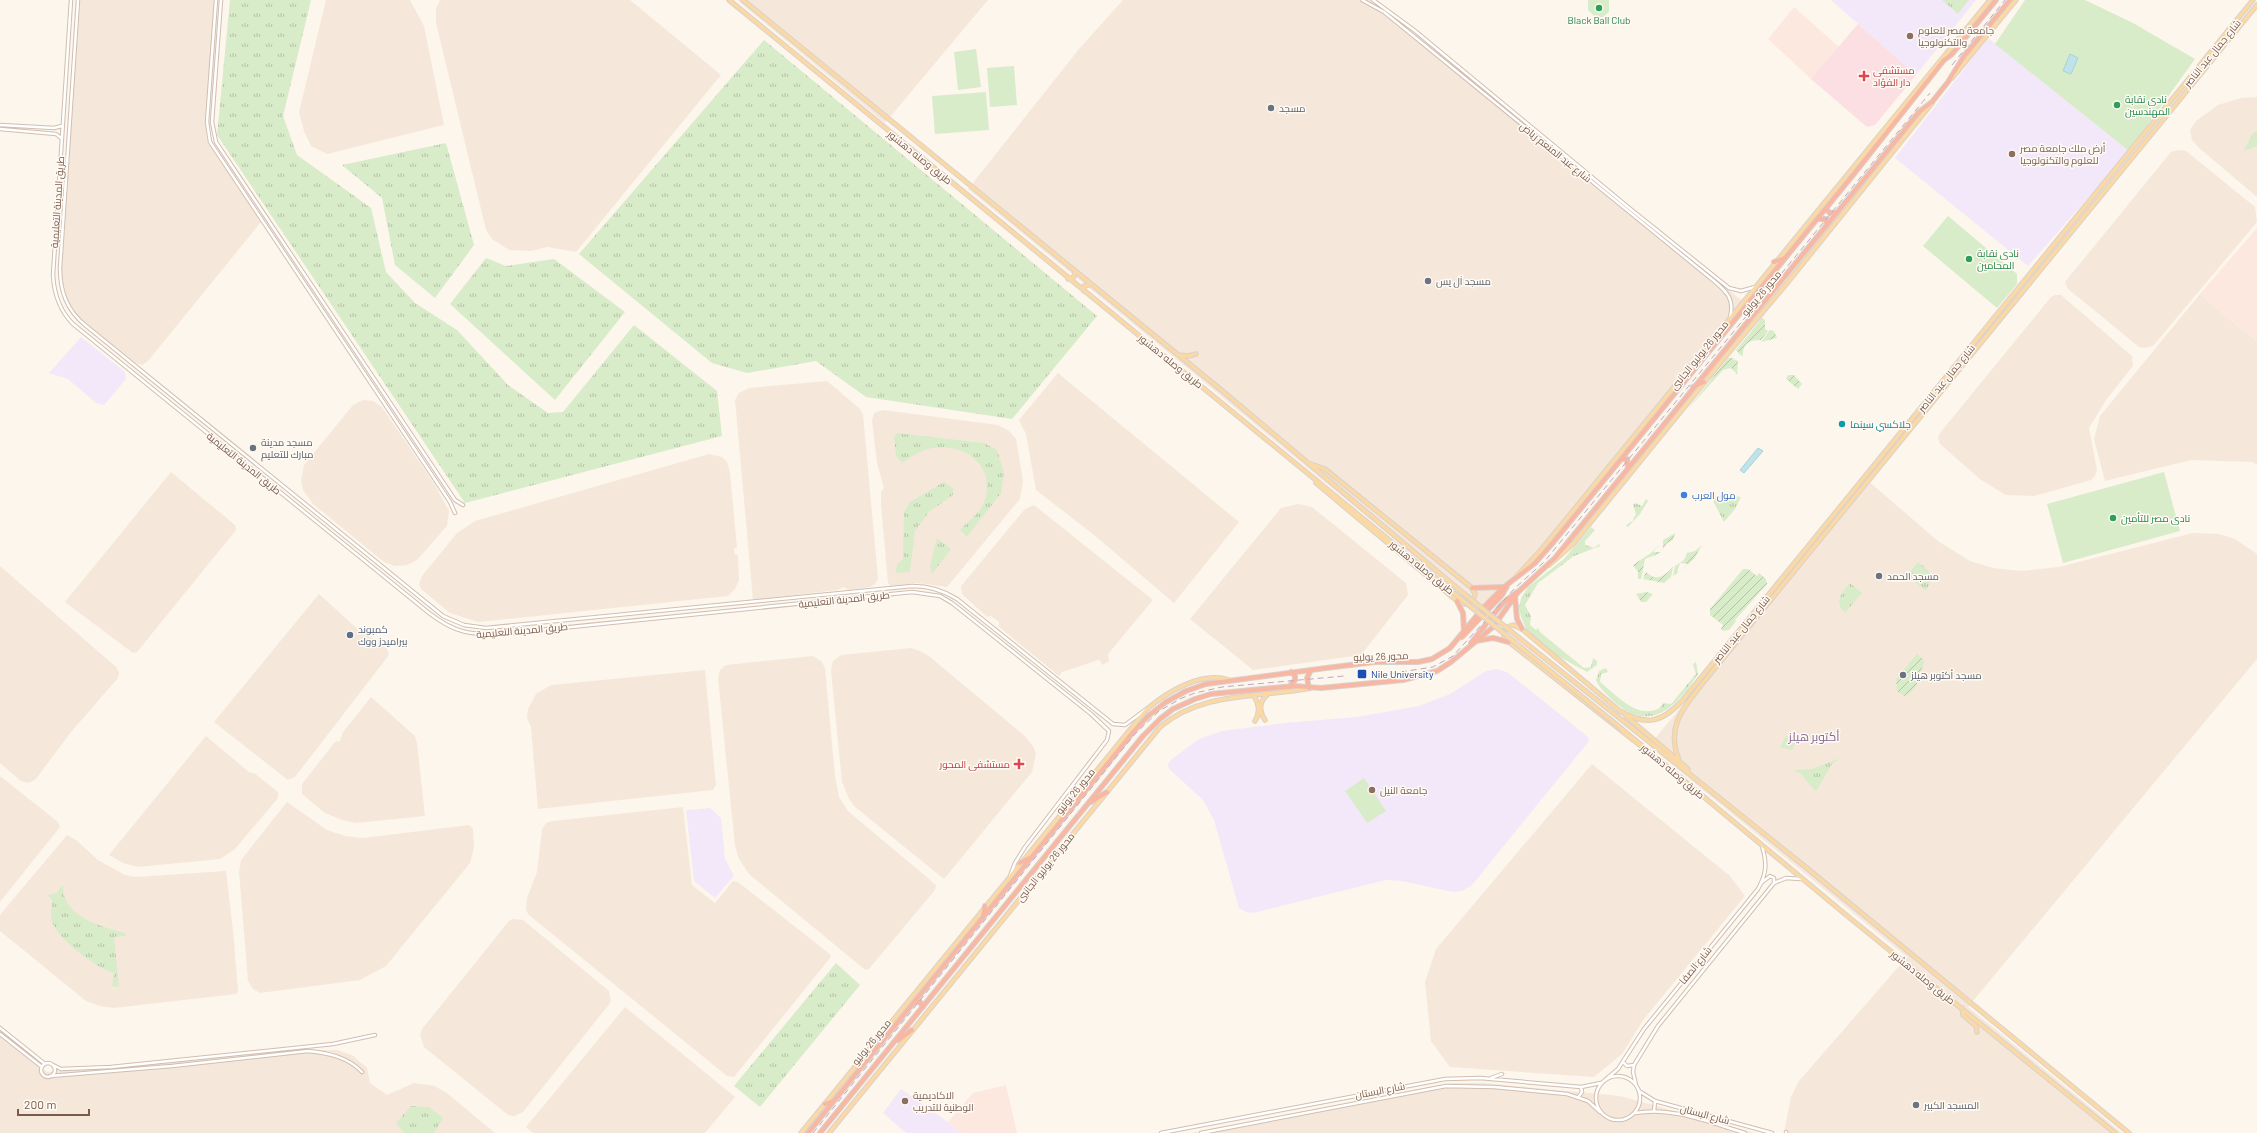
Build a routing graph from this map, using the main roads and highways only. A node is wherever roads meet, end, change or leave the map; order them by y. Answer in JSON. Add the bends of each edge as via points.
{"nodes":[{"id":1,"x":729,"y":0,"type":"edge"},
{"id":2,"x":744,"y":0,"type":"edge"},
{"id":3,"x":1990,"y":0,"type":"edge"},
{"id":4,"x":1996,"y":0,"type":"edge"},
{"id":5,"x":2010,"y":0,"type":"edge"},
{"id":6,"x":2016,"y":0,"type":"edge"},
{"id":7,"x":2253,"y":0,"type":"edge"},
{"id":8,"x":2257,"y":5,"type":"edge"},
{"id":9,"x":1956,"y":40,"type":"junction"},
{"id":10,"x":1978,"y":43,"type":"junction"},
{"id":11,"x":1960,"y":44,"type":"junction"},
{"id":12,"x":826,"y":68,"type":"junction"},
{"id":13,"x":821,"y":75,"type":"junction"},
{"id":14,"x":840,"y":80,"type":"junction"},
{"id":15,"x":2187,"y":84,"type":"junction"},
{"id":16,"x":834,"y":85,"type":"junction"},
{"id":17,"x":1922,"y":86,"type":"junction"},
{"id":18,"x":2191,"y":86,"type":"junction"},
{"id":19,"x":1932,"y":102,"type":"junction"},
{"id":20,"x":2099,"y":191,"type":"junction"},
{"id":21,"x":2103,"y":194,"type":"junction"},
{"id":22,"x":2091,"y":200,"type":"junction"},
{"id":23,"x":2095,"y":204,"type":"junction"},
{"id":24,"x":1826,"y":209,"type":"junction"},
{"id":25,"x":1838,"y":212,"type":"junction"},
{"id":26,"x":1817,"y":219,"type":"junction"},
{"id":27,"x":1827,"y":226,"type":"junction"},
{"id":28,"x":1786,"y":258,"type":"junction"},
{"id":29,"x":1774,"y":262,"type":"junction"},
{"id":30,"x":1075,"y":271,"type":"junction"},
{"id":31,"x":1068,"y":279,"type":"junction"},
{"id":32,"x":1091,"y":284,"type":"junction"},
{"id":33,"x":1084,"y":291,"type":"junction"},
{"id":34,"x":1177,"y":354,"type":"junction"},
{"id":35,"x":1196,"y":354,"type":"dead end"},
{"id":36,"x":1963,"y":358,"type":"junction"},
{"id":37,"x":1967,"y":360,"type":"junction"},
{"id":38,"x":1958,"y":368,"type":"junction"},
{"id":39,"x":1689,"y":371,"type":"junction"},
{"id":40,"x":1704,"y":382,"type":"junction"},
{"id":41,"x":1693,"y":387,"type":"junction"},
{"id":42,"x":1635,"y":442,"type":"junction"},
{"id":43,"x":1644,"y":448,"type":"junction"},
{"id":44,"x":1621,"y":459,"type":"junction"},
{"id":45,"x":1307,"y":462,"type":"junction"},
{"id":46,"x":1300,"y":467,"type":"junction"},
{"id":47,"x":1628,"y":468,"type":"junction"},
{"id":48,"x":1833,"y":516,"type":"junction"},
{"id":49,"x":1838,"y":518,"type":"junction"},
{"id":50,"x":1826,"y":524,"type":"junction"},
{"id":51,"x":1830,"y":528,"type":"junction"},
{"id":52,"x":1547,"y":566,"type":"junction"},
{"id":53,"x":1515,"y":579,"type":"junction"},
{"id":54,"x":1508,"y":583,"type":"junction"},
{"id":55,"x":1504,"y":587,"type":"junction"},
{"id":56,"x":1472,"y":588,"type":"junction"},
{"id":57,"x":1518,"y":592,"type":"junction"},
{"id":58,"x":1515,"y":597,"type":"junction"},
{"id":59,"x":1457,"y":601,"type":"junction"},
{"id":60,"x":1522,"y":629,"type":"junction"},
{"id":61,"x":1464,"y":632,"type":"junction"},
{"id":62,"x":1460,"y":638,"type":"junction"},
{"id":63,"x":1474,"y":642,"type":"junction"},
{"id":64,"x":1509,"y":642,"type":"junction"},
{"id":65,"x":1467,"y":648,"type":"junction"},
{"id":66,"x":1311,"y":670,"type":"junction"},
{"id":67,"x":1291,"y":672,"type":"junction"},
{"id":68,"x":1229,"y":680,"type":"junction"},
{"id":69,"x":1289,"y":687,"type":"junction"},
{"id":70,"x":1311,"y":688,"type":"junction"},
{"id":71,"x":1267,"y":695,"type":"junction"},
{"id":72,"x":1254,"y":696,"type":"junction"},
{"id":73,"x":1673,"y":710,"type":"junction"},
{"id":74,"x":1620,"y":711,"type":"junction"},
{"id":75,"x":1680,"y":714,"type":"junction"},
{"id":76,"x":1265,"y":720,"type":"dead end"},
{"id":77,"x":1254,"y":721,"type":"dead end"},
{"id":78,"x":1679,"y":760,"type":"junction"},
{"id":79,"x":1693,"y":776,"type":"junction"},
{"id":80,"x":1687,"y":781,"type":"junction"},
{"id":81,"x":1106,"y":792,"type":"junction"},
{"id":82,"x":1088,"y":804,"type":"junction"},
{"id":83,"x":1031,"y":857,"type":"junction"},
{"id":84,"x":1020,"y":863,"type":"junction"},
{"id":85,"x":985,"y":906,"type":"junction"},
{"id":86,"x":982,"y":919,"type":"junction"},
{"id":87,"x":926,"y":987,"type":"junction"},
{"id":88,"x":934,"y":993,"type":"junction"},
{"id":89,"x":914,"y":1002,"type":"junction"},
{"id":90,"x":922,"y":1007,"type":"junction"},
{"id":91,"x":1962,"y":1008,"type":"junction"},
{"id":92,"x":912,"y":1030,"type":"junction"},
{"id":93,"x":1977,"y":1032,"type":"dead end"},
{"id":94,"x":893,"y":1044,"type":"junction"},
{"id":95,"x":2070,"y":1085,"type":"junction"},
{"id":96,"x":2064,"y":1092,"type":"junction"},
{"id":97,"x":2080,"y":1093,"type":"junction"},
{"id":98,"x":2074,"y":1099,"type":"junction"},
{"id":99,"x":833,"y":1101,"type":"junction"},
{"id":100,"x":824,"y":1104,"type":"junction"},
{"id":101,"x":801,"y":1133,"type":"edge"},
{"id":102,"x":808,"y":1133,"type":"edge"},
{"id":103,"x":820,"y":1133,"type":"edge"},
{"id":104,"x":829,"y":1133,"type":"edge"},
{"id":105,"x":2115,"y":1133,"type":"edge"},
{"id":106,"x":2129,"y":1133,"type":"edge"}],
"edges":[{"from":1,"to":13,"type":"main road","name":"طريق وصله دهشور"},
{"from":2,"to":12,"type":"main road","name":"طريق وصله دهشور"},
{"from":3,"to":9,"type":"main road","name":"محور 26 يوليو الجانبى"},
{"from":4,"to":11,"type":"highway","name":"محور 26 يوليو"},
{"from":5,"to":10,"type":"highway","name":"محور 26 يوليو"},
{"from":6,"to":10,"type":"main road"},
{"from":7,"to":15,"type":"main road","name":"شارع جمال عبد الناصر"},
{"from":8,"to":18,"type":"main road","name":"شارع جمال عبد الناصر"},
{"from":9,"to":11,"type":"highway"},
{"from":9,"to":17,"type":"main road","name":"محور 26 يوليو الجانبى"},
{"from":10,"to":19,"type":"highway","name":"محور 26 يوليو","via":[[1964,56]]},
{"from":11,"to":17,"type":"highway","name":"محور 26 يوليو"},
{"from":12,"to":13,"type":"main road","via":[[825,73]]},
{"from":12,"to":14,"type":"main road","name":"طريق وصله دهشور"},
{"from":13,"to":16,"type":"main road","name":"طريق وصله دهشور"},
{"from":14,"to":16,"type":"main road","via":[[835,80]]},
{"from":14,"to":30,"type":"main road","name":"طريق وصله دهشور"},
{"from":15,"to":18,"type":"main road"},
{"from":15,"to":20,"type":"main road","name":"شارع جمال عبد الناصر"},
{"from":16,"to":31,"type":"main road","name":"طريق وصله دهشور"},
{"from":17,"to":24,"type":"highway","name":"محور 26 يوليو"},
{"from":17,"to":29,"type":"main road","name":"محور 26 يوليو الجانبى"},
{"from":18,"to":21,"type":"main road","name":"شارع جمال عبد الناصر"},
{"from":19,"to":25,"type":"highway","name":"محور 26 يوليو","via":[[1919,112]]},
{"from":19,"to":40,"type":"main road"},
{"from":20,"to":21,"type":"main road"},
{"from":20,"to":22,"type":"main road","name":"شارع جمال عبد الناصر"},
{"from":21,"to":23,"type":"main road","name":"شارع جمال عبد الناصر"},
{"from":22,"to":23,"type":"main road","via":[[2094,200]]},
{"from":22,"to":36,"type":"main road","name":"شارع جمال عبد الناصر"},
{"from":23,"to":37,"type":"main road","name":"شارع جمال عبد الناصر"},
{"from":24,"to":25,"type":"highway","via":[[1830,213]]},
{"from":24,"to":26,"type":"highway","name":"محور 26 يوليو"},
{"from":25,"to":27,"type":"highway","name":"محور 26 يوليو"},
{"from":26,"to":27,"type":"highway","via":[[1824,218]]},
{"from":26,"to":28,"type":"highway","name":"محور 26 يوليو"},
{"from":27,"to":41,"type":"highway","name":"محور 26 يوليو"},
{"from":28,"to":29,"type":"highway"},
{"from":28,"to":39,"type":"highway","name":"محور 26 يوليو"},
{"from":29,"to":39,"type":"main road","name":"محور 26 يوليو الجانبى"},
{"from":30,"to":31,"type":"main road","via":[[1074,277]]},
{"from":30,"to":32,"type":"main road","name":"طريق وصله دهشور"},
{"from":31,"to":33,"type":"main road","name":"طريق وصله دهشور"},
{"from":32,"to":33,"type":"main road","via":[[1084,286]]},
{"from":32,"to":34,"type":"main road","name":"طريق وصله دهشور"},
{"from":33,"to":46,"type":"main road","name":"طريق وصله دهشور"},
{"from":34,"to":35,"type":"main road"},
{"from":34,"to":45,"type":"main road","name":"طريق وصله دهشور"},
{"from":36,"to":37,"type":"main road"},
{"from":36,"to":38,"type":"main road","name":"شارع جمال عبد الناصر"},
{"from":37,"to":38,"type":"main road","name":"شارع جمال عبد الناصر"},
{"from":38,"to":48,"type":"main road","name":"شارع جمال عبد الناصر"},
{"from":38,"to":49,"type":"main road","name":"شارع جمال عبد الناصر"},
{"from":39,"to":42,"type":"highway","name":"محور 26 يوليو"},
{"from":39,"to":53,"type":"main road","name":"محور 26 يوليو الجانبى"},
{"from":40,"to":41,"type":"highway"},
{"from":40,"to":52,"type":"main road","via":[[1573,544]]},
{"from":41,"to":43,"type":"highway","name":"محور 26 يوليو"},
{"from":42,"to":43,"type":"highway","via":[[1637,448]]},
{"from":42,"to":44,"type":"highway","name":"محور 26 يوليو"},
{"from":43,"to":47,"type":"highway","name":"محور 26 يوليو"},
{"from":44,"to":47,"type":"highway","via":[[1627,459]]},
{"from":44,"to":53,"type":"highway","name":"محور 26 يوليو","via":[[1551,545],[1535,563]]},
{"from":45,"to":56,"type":"main road","via":[[1325,469]]},
{"from":45,"to":79,"type":"main road","name":"طريق وصله دهشور","bridge":true,"via":[[1528,646]]},
{"from":46,"to":59,"type":"main road","via":[[1308,477]]},
{"from":46,"to":80,"type":"main road","name":"طريق وصله دهشور","bridge":true},
{"from":47,"to":52,"type":"highway","name":"محور 26 يوليو"},
{"from":48,"to":49,"type":"main road","via":[[1835,519]]},
{"from":48,"to":50,"type":"main road","name":"شارع جمال عبد الناصر"},
{"from":49,"to":51,"type":"main road","name":"شارع جمال عبد الناصر"},
{"from":50,"to":51,"type":"main road"},
{"from":50,"to":73,"type":"main road","name":"شارع جمال عبد الناصر"},
{"from":51,"to":75,"type":"main road","name":"شارع جمال عبد الناصر"},
{"from":52,"to":57,"type":"highway","name":"محور 26 يوليو"},
{"from":53,"to":54,"type":"highway","name":"محور 26 يوليو"},
{"from":54,"to":55,"type":"highway","name":"محور 26 يوليو"},
{"from":54,"to":62,"type":"highway","name":"محور 26 يوليو","via":[[1502,595]]},
{"from":55,"to":56,"type":"highway"},
{"from":55,"to":61,"type":"highway","name":"محور 26 يوليو"},
{"from":56,"to":59,"type":"main road","via":[[1475,596],[1472,602],[1465,604]]},
{"from":57,"to":58,"type":"highway","name":"محور 26 يوليو"},
{"from":57,"to":65,"type":"highway","name":"محور 26 يوليو","via":[[1502,604]]},
{"from":58,"to":60,"type":"highway","via":[[1517,618]]},
{"from":58,"to":63,"type":"highway","name":"محور 26 يوليو","via":[[1497,623]]},
{"from":59,"to":61,"type":"highway","via":[[1464,618]]},
{"from":60,"to":64,"type":"main road","via":[[1512,624],[1506,627],[1503,634]]},
{"from":60,"to":74,"type":"main road"},
{"from":61,"to":62,"type":"highway","name":"محور 26 يوليو"},
{"from":62,"to":66,"type":"highway","name":"محور 26 يوليو","via":[[1444,652],[1425,661],[1375,662]]},
{"from":63,"to":64,"type":"highway","via":[[1493,638]]},
{"from":63,"to":65,"type":"highway","name":"محور 26 يوليو"},
{"from":64,"to":80,"type":"main road","via":[[1679,778]]},
{"from":65,"to":70,"type":"highway","name":"محور 26 يوليو","via":[[1444,667],[1420,677]]},
{"from":66,"to":67,"type":"highway","name":"محور 26 يوليو"},
{"from":66,"to":70,"type":"highway","via":[[1307,678]]},
{"from":67,"to":68,"type":"highway","name":"محور 26 يوليو"},
{"from":67,"to":69,"type":"highway","via":[[1295,680]]},
{"from":68,"to":83,"type":"highway","name":"محور 26 يوليو","via":[[1186,691],[1148,716]]},
{"from":68,"to":84,"type":"main road","via":[[1214,677],[1198,681],[1173,691],[1147,709]]},
{"from":69,"to":70,"type":"highway","name":"محور 26 يوليو"},
{"from":69,"to":82,"type":"highway","name":"محور 26 يوليو","via":[[1211,694],[1173,709],[1148,730]]},
{"from":70,"to":71,"type":"main road","name":"محور 26 يوليو الجانبى"},
{"from":71,"to":72,"type":"main road","name":"محور 26 يوليو الجانبى"},
{"from":71,"to":76,"type":"main road","via":[[1260,706]]},
{"from":72,"to":77,"type":"main road","via":[[1258,711]]},
{"from":72,"to":81,"type":"main road","name":"محور 26 يوليو الجانبى","via":[[1203,703],[1173,717],[1154,733]]},
{"from":73,"to":74,"type":"main road","name":"شارع جمال عبد الناصر","via":[[1659,718],[1646,720],[1634,719]]},
{"from":73,"to":75,"type":"main road","via":[[1676,715]]},
{"from":74,"to":78,"type":"main road"},
{"from":75,"to":78,"type":"main road","name":"شارع جمال عبد الناصر","via":[[1673,742]]},
{"from":78,"to":79,"type":"main road"},
{"from":79,"to":95,"type":"main road","name":"طريق وصله دهشور"},
{"from":80,"to":91,"type":"main road","name":"طريق وصله دهشور"},
{"from":81,"to":82,"type":"highway"},
{"from":81,"to":92,"type":"main road","name":"محور 26 يوليو الجانبى"},
{"from":82,"to":88,"type":"highway","name":"محور 26 يوليو"},
{"from":83,"to":84,"type":"highway"},
{"from":83,"to":86,"type":"highway","name":"محور 26 يوليو"},
{"from":84,"to":85,"type":"main road"},
{"from":85,"to":86,"type":"highway"},
{"from":85,"to":100,"type":"main road"},
{"from":86,"to":87,"type":"highway","name":"محور 26 يوليو"},
{"from":87,"to":88,"type":"highway","via":[[928,992]]},
{"from":87,"to":89,"type":"highway","name":"محور 26 يوليو"},
{"from":88,"to":90,"type":"highway","name":"محور 26 يوليو"},
{"from":89,"to":90,"type":"highway","via":[[920,1002]]},
{"from":89,"to":99,"type":"highway","name":"محور 26 يوليو"},
{"from":90,"to":94,"type":"highway","name":"محور 26 يوليو"},
{"from":91,"to":93,"type":"main road","via":[[1963,1015],[1976,1026]]},
{"from":91,"to":96,"type":"main road","name":"طريق وصله دهشور"},
{"from":92,"to":94,"type":"highway"},
{"from":92,"to":104,"type":"main road","name":"محور 26 يوليو الجانبى"},
{"from":94,"to":103,"type":"highway","name":"محور 26 يوليو"},
{"from":95,"to":96,"type":"main road"},
{"from":95,"to":97,"type":"main road","name":"طريق وصله دهشور"},
{"from":96,"to":98,"type":"main road","name":"طريق وصله دهشور"},
{"from":97,"to":98,"type":"main road"},
{"from":97,"to":106,"type":"main road","name":"طريق وصله دهشور"},
{"from":98,"to":105,"type":"main road","name":"طريق وصله دهشور"},
{"from":99,"to":100,"type":"highway"},
{"from":99,"to":102,"type":"highway","name":"محور 26 يوليو"},
{"from":100,"to":101,"type":"main road"}]}
